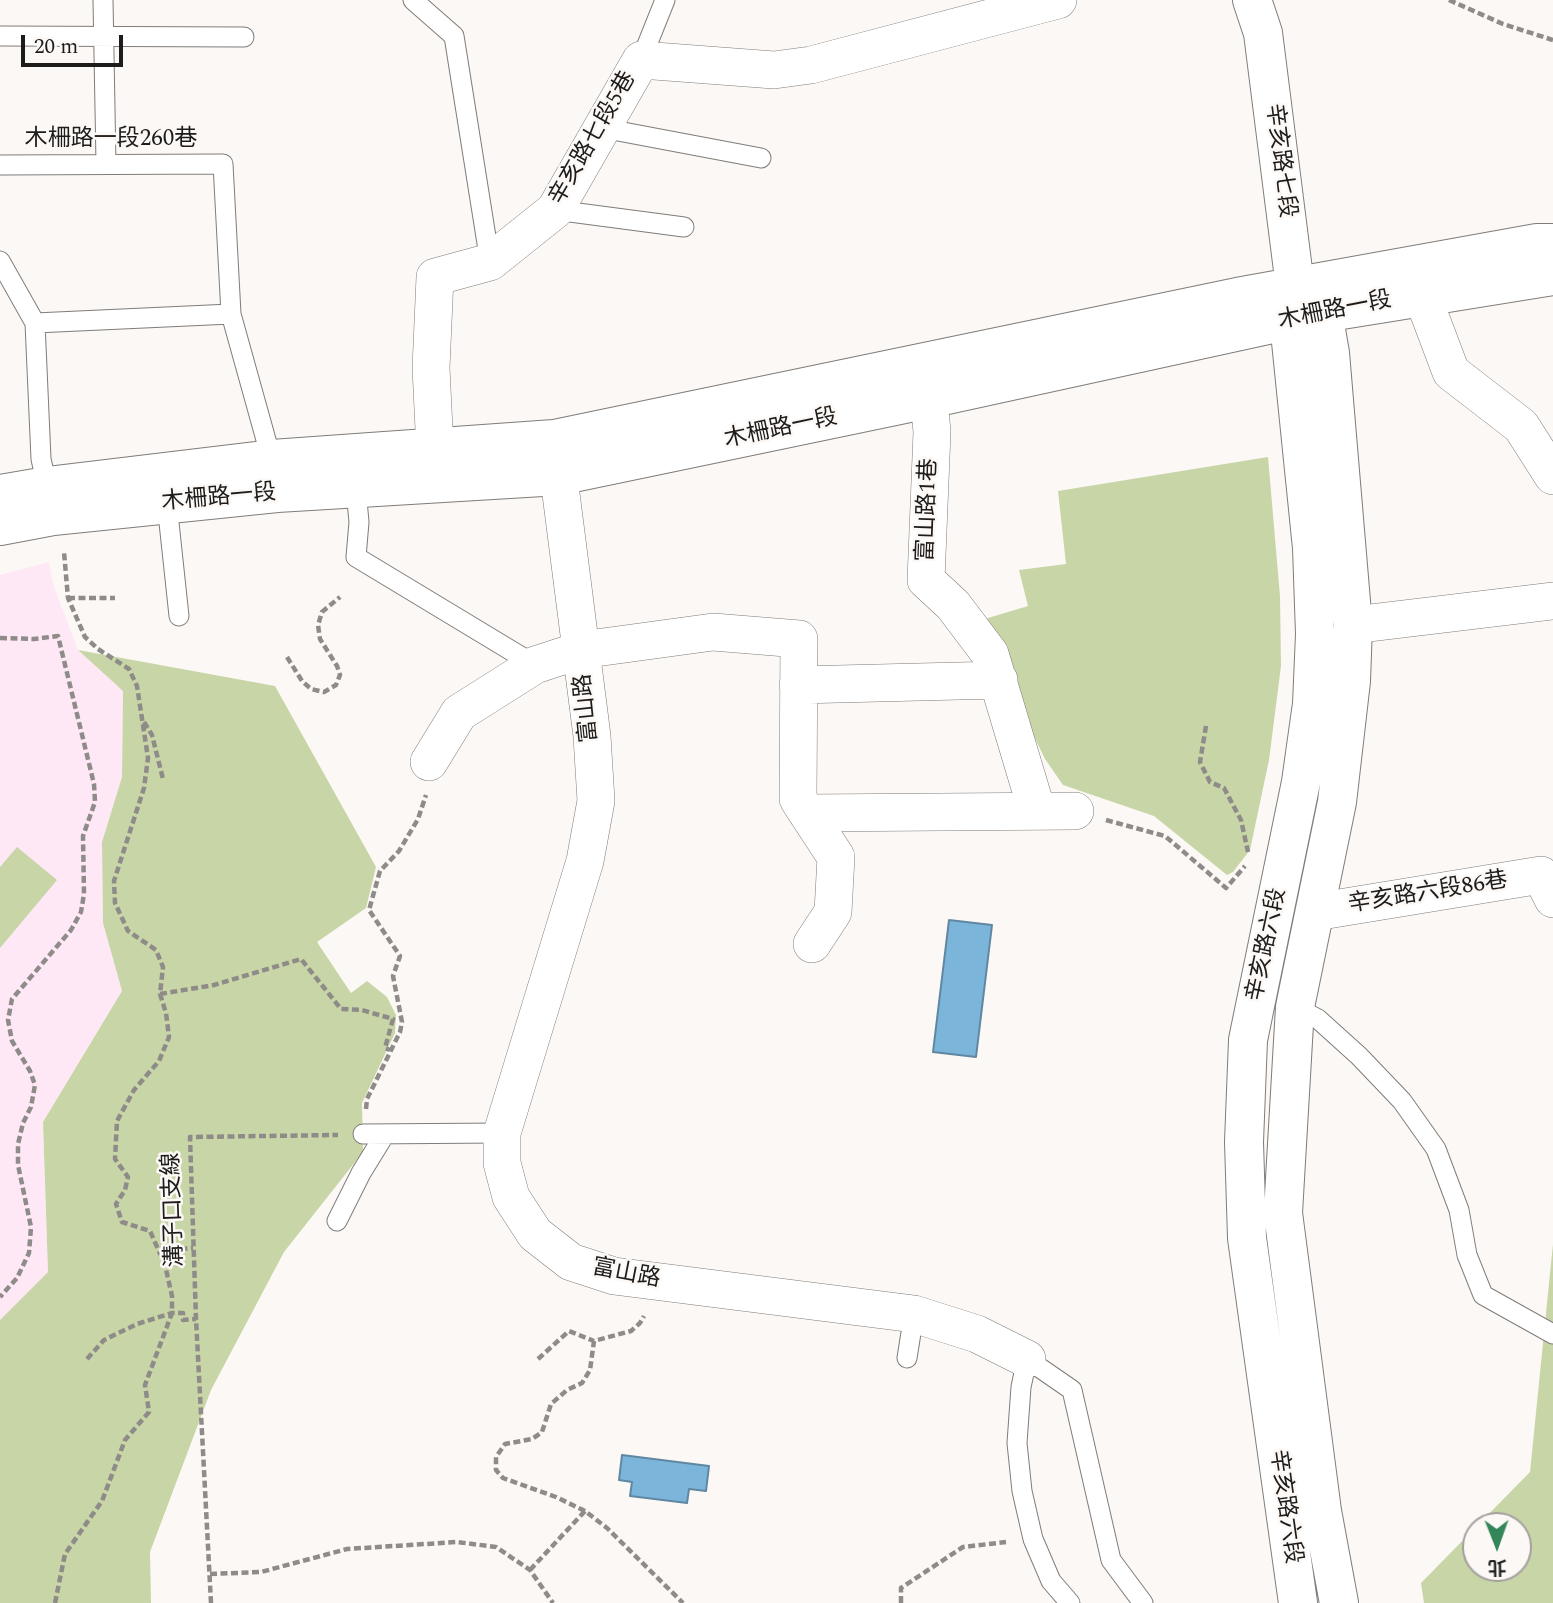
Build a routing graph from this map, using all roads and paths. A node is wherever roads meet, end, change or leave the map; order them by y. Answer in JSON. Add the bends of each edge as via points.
{"nodes":[{"id":1,"x":103,"y":0,"type":"edge"},
{"id":2,"x":413,"y":0,"type":"edge"},
{"id":3,"x":666,"y":0,"type":"edge"},
{"id":4,"x":1059,"y":0,"type":"edge"},
{"id":5,"x":1252,"y":0,"type":"edge"},
{"id":6,"x":1449,"y":0,"type":"edge"},
{"id":7,"x":0,"y":36,"type":"edge"},
{"id":8,"x":103,"y":37,"type":"junction"},
{"id":9,"x":244,"y":37,"type":"dead end"},
{"id":10,"x":1553,"y":40,"type":"edge"},
{"id":11,"x":641,"y":60,"type":"junction"},
{"id":12,"x":602,"y":128,"type":"junction"},
{"id":13,"x":761,"y":158,"type":"dead end"},
{"id":14,"x":106,"y":163,"type":"junction"},
{"id":15,"x":0,"y":165,"type":"edge"},
{"id":16,"x":555,"y":210,"type":"junction"},
{"id":17,"x":684,"y":227,"type":"dead end"},
{"id":18,"x":1553,"y":243,"type":"edge"},
{"id":19,"x":0,"y":261,"type":"edge"},
{"id":20,"x":490,"y":262,"type":"junction"},
{"id":21,"x":1553,"y":276,"type":"edge"},
{"id":22,"x":1422,"y":295,"type":"junction"},
{"id":23,"x":1302,"y":307,"type":"junction"},
{"id":24,"x":231,"y":314,"type":"junction"},
{"id":25,"x":35,"y":323,"type":"junction"},
{"id":26,"x":929,"y":399,"type":"junction"},
{"id":27,"x":554,"y":439,"type":"junction"},
{"id":28,"x":438,"y":449,"type":"junction"},
{"id":29,"x":1553,"y":475,"type":"edge"},
{"id":30,"x":274,"y":476,"type":"junction"},
{"id":31,"x":559,"y":477,"type":"junction"},
{"id":32,"x":47,"y":486,"type":"junction"},
{"id":33,"x":356,"y":490,"type":"junction"},
{"id":34,"x":0,"y":494,"type":"edge"},
{"id":35,"x":167,"y":504,"type":"junction"},
{"id":36,"x":0,"y":526,"type":"edge"},
{"id":37,"x":64,"y":550,"type":"dead end"},
{"id":38,"x":340,"y":597,"type":"dead end"},
{"id":39,"x":68,"y":598,"type":"junction"},
{"id":40,"x":115,"y":598,"type":"dead end"},
{"id":41,"x":1552,"y":601,"type":"edge"},
{"id":42,"x":179,"y":616,"type":"dead end"},
{"id":43,"x":1353,"y":625,"type":"junction"},
{"id":44,"x":0,"y":638,"type":"edge"},
{"id":45,"x":581,"y":650,"type":"junction"},
{"id":46,"x":287,"y":657,"type":"dead end"},
{"id":47,"x":536,"y":665,"type":"junction"},
{"id":48,"x":999,"y":680,"type":"junction"},
{"id":49,"x":798,"y":685,"type":"junction"},
{"id":50,"x":142,"y":719,"type":"junction"},
{"id":51,"x":1206,"y":726,"type":"dead end"},
{"id":52,"x":429,"y":762,"type":"joint"},
{"id":53,"x":163,"y":779,"type":"dead end"},
{"id":54,"x":1037,"y":811,"type":"junction"},
{"id":55,"x":1075,"y":811,"type":"joint"},
{"id":56,"x":807,"y":813,"type":"junction"},
{"id":57,"x":1547,"y":887,"type":"edge"},
{"id":58,"x":1315,"y":912,"type":"junction"},
{"id":59,"x":812,"y":944,"type":"dead end"},
{"id":60,"x":160,"y":994,"type":"junction"},
{"id":61,"x":1295,"y":1007,"type":"junction"},
{"id":62,"x":390,"y":1050,"type":"junction"},
{"id":63,"x":502,"y":1133,"type":"junction"},
{"id":64,"x":363,"y":1134,"type":"junction"},
{"id":65,"x":385,"y":1134,"type":"junction"},
{"id":66,"x":337,"y":1221,"type":"dead end"},
{"id":67,"x":193,"y":1248,"type":"junction"},
{"id":68,"x":165,"y":1265,"type":"junction"},
{"id":69,"x":651,"y":1281,"type":"junction"},
{"id":70,"x":0,"y":1297,"type":"edge"},
{"id":71,"x":172,"y":1313,"type":"junction"},
{"id":72,"x":914,"y":1314,"type":"junction"},
{"id":73,"x":195,"y":1320,"type":"junction"},
{"id":74,"x":1553,"y":1334,"type":"edge"},
{"id":75,"x":594,"y":1341,"type":"junction"},
{"id":76,"x":907,"y":1358,"type":"dead end"},
{"id":77,"x":87,"y":1359,"type":"dead end"},
{"id":78,"x":538,"y":1359,"type":"dead end"},
{"id":79,"x":1027,"y":1359,"type":"junction"},
{"id":80,"x":585,"y":1511,"type":"junction"},
{"id":81,"x":1032,"y":1539,"type":"junction"},
{"id":82,"x":530,"y":1570,"type":"junction"},
{"id":83,"x":210,"y":1574,"type":"junction"},
{"id":84,"x":55,"y":1603,"type":"edge"},
{"id":85,"x":211,"y":1603,"type":"edge"},
{"id":86,"x":553,"y":1603,"type":"edge"},
{"id":87,"x":683,"y":1603,"type":"edge"},
{"id":88,"x":901,"y":1603,"type":"edge"},
{"id":89,"x":1070,"y":1603,"type":"edge"},
{"id":90,"x":1143,"y":1603,"type":"edge"},
{"id":91,"x":1298,"y":1603,"type":"edge"},
{"id":92,"x":1339,"y":1603,"type":"edge"}],
"edges":[{"from":1,"to":8,"type":"lane"},
{"from":2,"to":20,"type":"lane","via":[[454,36]]},
{"from":3,"to":11,"type":"lane"},
{"from":4,"to":11,"type":"street","name":"辛亥路七段5巷","via":[[811,65],[774,70]]},
{"from":5,"to":23,"type":"main road","name":"辛亥路七段","via":[[1263,33]]},
{"from":6,"to":10,"type":"path"},
{"from":7,"to":8,"type":"lane"},
{"from":8,"to":9,"type":"lane"},
{"from":8,"to":14,"type":"lane"},
{"from":11,"to":12,"type":"street","name":"辛亥路七段5巷"},
{"from":12,"to":13,"type":"lane"},
{"from":12,"to":16,"type":"street","name":"辛亥路七段5巷"},
{"from":14,"to":15,"type":"lane","name":"木柵路一段260巷"},
{"from":14,"to":24,"type":"lane","name":"木柵路一段260巷","via":[[223,164]]},
{"from":16,"to":17,"type":"lane"},
{"from":16,"to":20,"type":"street","name":"辛亥路七段5巷"},
{"from":18,"to":23,"type":"main road","name":"木柵路一段","via":[[1537,243]]},
{"from":19,"to":25,"type":"lane"},
{"from":20,"to":28,"type":"street","name":"辛亥路七段5巷","via":[[435,277],[431,368]]},
{"from":21,"to":22,"type":"main road","name":"木柵路一段"},
{"from":22,"to":23,"type":"main road","name":"木柵路一段"},
{"from":22,"to":29,"type":"street","via":[[1451,372],[1521,426]]},
{"from":23,"to":26,"type":"main road","name":"木柵路一段"},
{"from":23,"to":27,"type":"main road","name":"木柵路一段"},
{"from":23,"to":43,"type":"main road","name":"辛亥路六段","via":[[1330,353]]},
{"from":23,"to":91,"type":"main road","name":"辛亥路六段","via":[[1315,634],[1312,704],[1301,782],[1248,1040],[1244,1142],[1247,1238]]},
{"from":24,"to":25,"type":"lane"},
{"from":24,"to":30,"type":"lane","name":"木柵路一段260巷"},
{"from":25,"to":32,"type":"lane","via":[[41,459]]},
{"from":26,"to":31,"type":"main road","name":"木柵路一段"},
{"from":26,"to":48,"type":"street","name":"富山路1巷","via":[[932,432],[926,580],[990,654]]},
{"from":27,"to":28,"type":"main road","name":"木柵路一段"},
{"from":27,"to":31,"type":"street","name":"富山路"},
{"from":28,"to":30,"type":"main road","name":"木柵路一段"},
{"from":30,"to":32,"type":"main road","name":"木柵路一段"},
{"from":30,"to":33,"type":"main road","name":"木柵路一段"},
{"from":30,"to":35,"type":"main road","name":"木柵路一段"},
{"from":31,"to":33,"type":"main road","name":"木柵路一段"},
{"from":31,"to":45,"type":"street","name":"富山路"},
{"from":32,"to":34,"type":"main road","name":"木柵路一段"},
{"from":33,"to":47,"type":"lane","via":[[356,557]]},
{"from":35,"to":36,"type":"main road","name":"木柵路一段"},
{"from":35,"to":42,"type":"lane"},
{"from":37,"to":39,"type":"path","name":"溝子口支線"},
{"from":38,"to":46,"type":"path","via":[[323,612],[318,625],[320,639],[340,675],[336,685],[324,692],[311,689]]},
{"from":39,"to":40,"type":"path"},
{"from":39,"to":50,"type":"path","name":"溝子口支線","via":[[85,637],[129,668]]},
{"from":41,"to":43,"type":"street"},
{"from":43,"to":58,"type":"main road","name":"辛亥路六段","via":[[1338,802]]},
{"from":44,"to":70,"type":"path","via":[[58,636],[95,802],[83,836],[81,912],[12,999],[8,1020],[12,1041],[35,1085],[18,1144],[32,1227],[29,1253],[17,1278]]},
{"from":45,"to":47,"type":"street"},
{"from":45,"to":49,"type":"street","via":[[713,632],[799,639]]},
{"from":45,"to":63,"type":"street","name":"富山路","via":[[596,801],[585,862]]},
{"from":47,"to":52,"type":"street","via":[[459,713]]},
{"from":48,"to":49,"type":"street"},
{"from":48,"to":54,"type":"street","name":"富山路1巷"},
{"from":49,"to":56,"type":"street","via":[[798,799]]},
{"from":50,"to":53,"type":"path","via":[[152,736]]},
{"from":50,"to":60,"type":"path","name":"溝子口支線","via":[[148,758],[145,788],[114,881],[115,902],[128,931],[156,950],[163,967]]},
{"from":51,"to":55,"type":"path","via":[[1200,762],[1210,782],[1224,788],[1241,820],[1249,860],[1226,888],[1165,836]]},
{"from":52,"to":62,"type":"path","via":[[430,780],[418,818],[399,851],[380,871],[369,910],[400,956],[393,976],[402,1022]]},
{"from":54,"to":55,"type":"street"},
{"from":54,"to":56,"type":"street"},
{"from":56,"to":59,"type":"street","via":[[836,857],[833,912]]},
{"from":57,"to":58,"type":"street","name":"辛亥路六段86巷"},
{"from":58,"to":61,"type":"main road","name":"辛亥路六段"},
{"from":60,"to":62,"type":"path","via":[[215,985],[301,959],[341,1009],[393,1019],[385,1048]]},
{"from":60,"to":68,"type":"path","name":"溝子口支線","via":[[169,1037],[159,1061],[134,1090],[117,1121],[115,1159],[128,1177],[116,1204],[122,1222],[150,1231]]},
{"from":61,"to":74,"type":"lane","via":[[1318,1018],[1359,1056],[1402,1101],[1436,1149],[1483,1295]]},
{"from":61,"to":92,"type":"main road","name":"辛亥路六段","via":[[1283,1213],[1322,1511]]},
{"from":62,"to":64,"type":"path","via":[[367,1099]]},
{"from":63,"to":65,"type":"lane"},
{"from":63,"to":69,"type":"street","name":"富山路","via":[[502,1163],[511,1197],[535,1234],[571,1262],[614,1276]]},
{"from":64,"to":65,"type":"lane"},
{"from":64,"to":67,"type":"path","name":"溝子口支線","via":[[190,1137]]},
{"from":65,"to":66,"type":"lane"},
{"from":67,"to":68,"type":"path","via":[[180,1249],[181,1264]]},
{"from":67,"to":73,"type":"path","name":"溝子口支線"},
{"from":68,"to":71,"type":"path","name":"溝子口支線"},
{"from":69,"to":72,"type":"street","name":"富山路"},
{"from":69,"to":75,"type":"path","via":[[640,1323],[631,1331]]},
{"from":71,"to":73,"type":"path"},
{"from":71,"to":77,"type":"path","via":[[104,1340]]},
{"from":71,"to":84,"type":"path","name":"溝子口支線","via":[[145,1385],[149,1412],[125,1440],[102,1501],[65,1554]]},
{"from":72,"to":76,"type":"lane"},
{"from":72,"to":79,"type":"street","name":"富山路","via":[[977,1334]]},
{"from":73,"to":83,"type":"path","name":"溝子口支線"},
{"from":75,"to":78,"type":"path","via":[[569,1331]]},
{"from":75,"to":80,"type":"path","via":[[590,1370],[582,1383],[551,1404],[542,1432],[532,1439],[505,1444],[496,1457],[496,1470],[503,1478]]},
{"from":79,"to":81,"type":"lane","via":[[1017,1443]]},
{"from":79,"to":90,"type":"lane","via":[[1072,1390],[1111,1560]]},
{"from":80,"to":82,"type":"path"},
{"from":80,"to":87,"type":"path"},
{"from":81,"to":88,"type":"path","via":[[963,1547],[901,1588]]},
{"from":81,"to":89,"type":"lane","via":[[1051,1581]]},
{"from":82,"to":83,"type":"path","via":[[496,1547],[457,1542],[347,1549],[261,1572]]},
{"from":82,"to":86,"type":"path"},
{"from":83,"to":85,"type":"path","name":"溝子口支線"}]}
